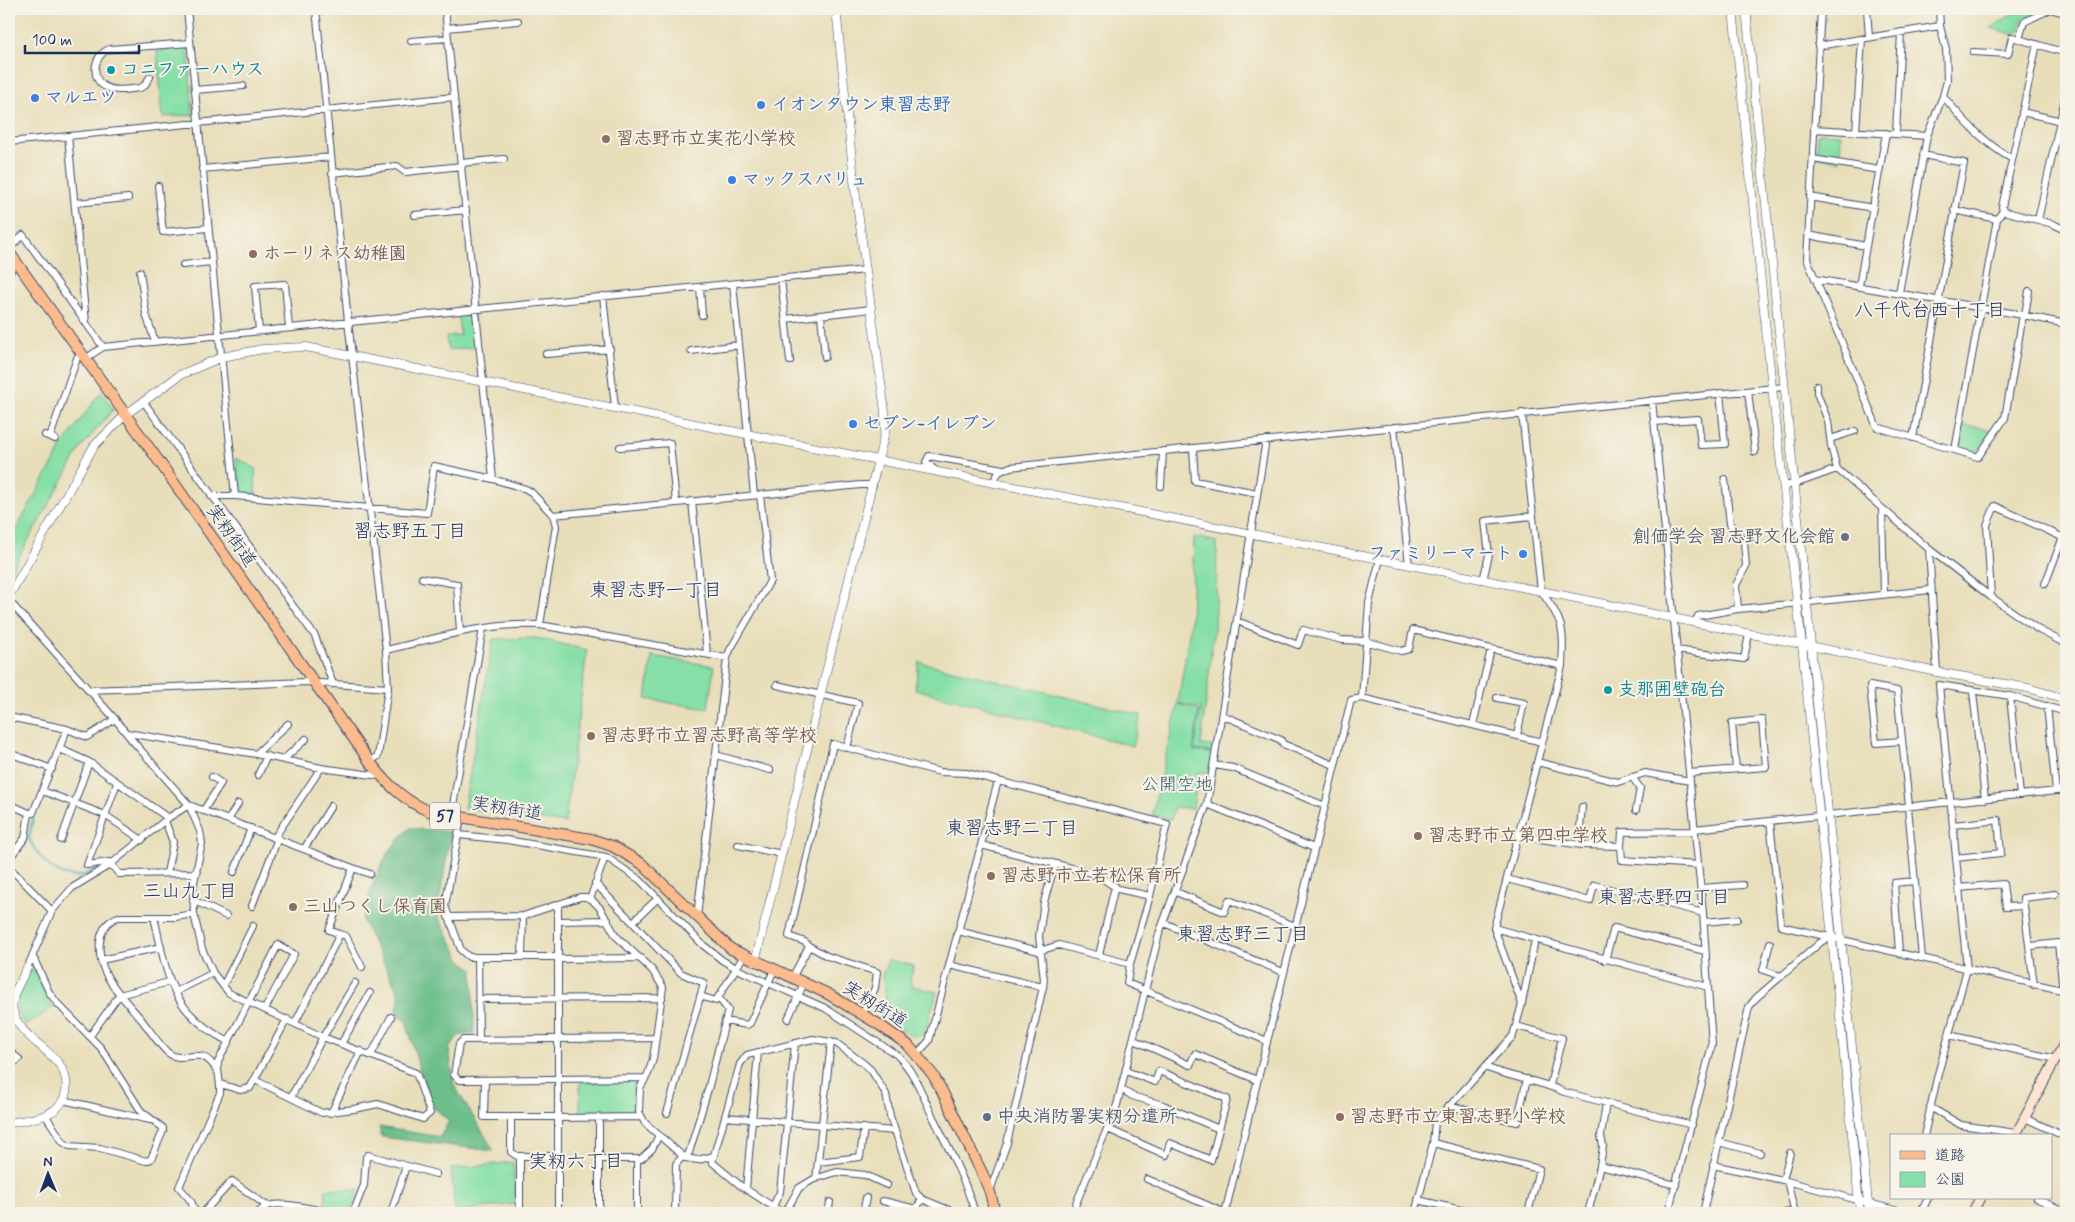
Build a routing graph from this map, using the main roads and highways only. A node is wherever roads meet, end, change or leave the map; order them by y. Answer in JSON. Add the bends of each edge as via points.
{"nodes":[{"id":1,"x":11,"y":254,"type":"edge"},
{"id":2,"x":2066,"y":1040,"type":"edge"},
{"id":3,"x":2016,"y":1134,"type":"edge"},
{"id":4,"x":1979,"y":1200,"type":"edge"},
{"id":5,"x":994,"y":1213,"type":"edge"},
{"id":6,"x":1972,"y":1213,"type":"edge"}],
"edges":[{"from":1,"to":5,"type":"main road","name":"実籾街道","number":"57","via":[[380,776],[398,794],[431,812],[591,839],[612,846],[641,863],[721,941],[743,956],[828,994],[894,1034],[917,1054],[942,1091],[990,1192]]},
{"from":2,"to":3,"type":"main road"},
{"from":4,"to":6,"type":"main road"}]}
